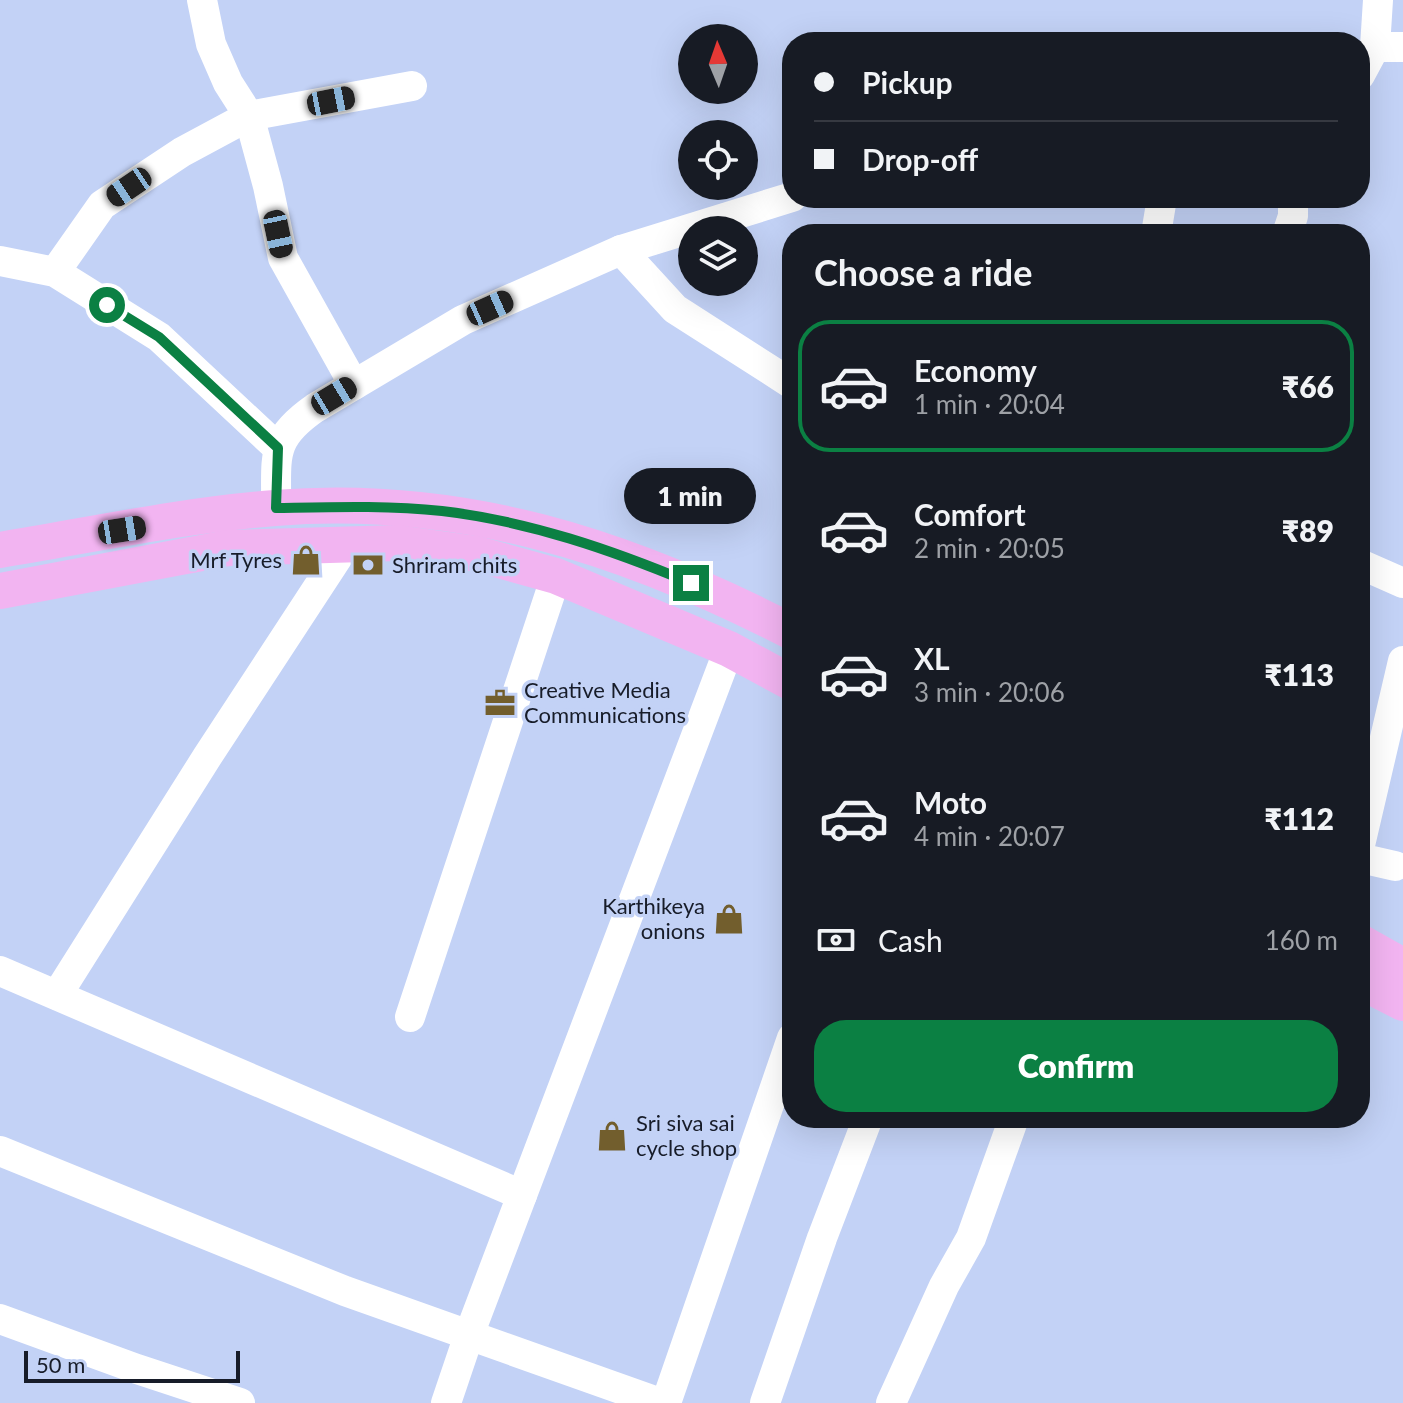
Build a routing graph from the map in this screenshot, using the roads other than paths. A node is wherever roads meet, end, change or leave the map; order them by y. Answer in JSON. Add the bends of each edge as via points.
{"nodes":[{"id":1,"x":202,"y":0,"type":"edge"},
{"id":2,"x":1378,"y":0,"type":"edge"},
{"id":3,"x":1389,"y":47,"type":"edge"},
{"id":4,"x":1370,"y":65,"type":"edge"},
{"id":5,"x":412,"y":86,"type":"dead end"},
{"id":6,"x":249,"y":116,"type":"junction"},
{"id":7,"x":782,"y":200,"type":"edge"},
{"id":8,"x":621,"y":250,"type":"junction"},
{"id":9,"x":0,"y":261,"type":"edge"},
{"id":10,"x":55,"y":272,"type":"junction"},
{"id":11,"x":782,"y":378,"type":"edge"},
{"id":12,"x":354,"y":385,"type":"junction"},
{"id":13,"x":278,"y":448,"type":"junction"},
{"id":14,"x":276,"y":508,"type":"junction"},
{"id":15,"x":347,"y":543,"type":"junction"},
{"id":16,"x":0,"y":550,"type":"edge"},
{"id":17,"x":1370,"y":568,"type":"edge"},
{"id":18,"x":556,"y":576,"type":"junction"},
{"id":19,"x":1403,"y":583,"type":"edge"},
{"id":20,"x":0,"y":591,"type":"edge"},
{"id":21,"x":782,"y":627,"type":"edge"},
{"id":22,"x":729,"y":649,"type":"junction"},
{"id":23,"x":1403,"y":661,"type":"edge"},
{"id":24,"x":782,"y":678,"type":"edge"},
{"id":25,"x":1370,"y":802,"type":"edge"},
{"id":26,"x":1370,"y":860,"type":"edge"},
{"id":27,"x":1395,"y":866,"type":"dead end"},
{"id":28,"x":1370,"y":948,"type":"edge"},
{"id":29,"x":1403,"y":966,"type":"edge"},
{"id":30,"x":0,"y":971,"type":"edge"},
{"id":31,"x":1370,"y":986,"type":"edge"},
{"id":32,"x":57,"y":995,"type":"junction"},
{"id":33,"x":1403,"y":1003,"type":"edge"},
{"id":34,"x":410,"y":1017,"type":"dead end"},
{"id":35,"x":782,"y":1066,"type":"edge"},
{"id":36,"x":864,"y":1128,"type":"edge"},
{"id":37,"x":1010,"y":1128,"type":"edge"},
{"id":38,"x":0,"y":1151,"type":"edge"},
{"id":39,"x":522,"y":1195,"type":"junction"},
{"id":40,"x":0,"y":1319,"type":"edge"},
{"id":41,"x":469,"y":1335,"type":"junction"},
{"id":42,"x":240,"y":1403,"type":"edge"},
{"id":43,"x":446,"y":1403,"type":"edge"},
{"id":44,"x":663,"y":1403,"type":"edge"},
{"id":45,"x":765,"y":1403,"type":"edge"},
{"id":46,"x":891,"y":1403,"type":"edge"}],
"edges":[{"from":1,"to":6,"type":"street","via":[[211,44]]},
{"from":2,"to":3,"type":"street"},
{"from":3,"to":4,"type":"street"},
{"from":5,"to":6,"type":"street"},
{"from":6,"to":10,"type":"street","via":[[102,205]]},
{"from":6,"to":12,"type":"street","via":[[283,258]]},
{"from":7,"to":8,"type":"street"},
{"from":8,"to":11,"type":"street","via":[[675,309]]},
{"from":8,"to":12,"type":"street","via":[[463,320]]},
{"from":9,"to":10,"type":"street"},
{"from":10,"to":13,"type":"street","via":[[159,337]]},
{"from":12,"to":13,"type":"street","via":[[293,423]]},
{"from":13,"to":14,"type":"street"},
{"from":14,"to":16,"type":"main road"},
{"from":14,"to":21,"type":"main road","via":[[430,510],[483,517],[665,572]]},
{"from":15,"to":18,"type":"main road","via":[[397,543],[477,554]]},
{"from":15,"to":20,"type":"main road","via":[[228,548]]},
{"from":15,"to":32,"type":"street"},
{"from":17,"to":19,"type":"street"},
{"from":18,"to":22,"type":"main road"},
{"from":18,"to":34,"type":"street"},
{"from":22,"to":24,"type":"main road"},
{"from":22,"to":39,"type":"street"},
{"from":23,"to":25,"type":"street"},
{"from":26,"to":27,"type":"street"},
{"from":28,"to":29,"type":"main road"},
{"from":30,"to":32,"type":"street"},
{"from":31,"to":33,"type":"main road"},
{"from":32,"to":39,"type":"street"},
{"from":35,"to":44,"type":"street"},
{"from":36,"to":45,"type":"street"},
{"from":37,"to":46,"type":"street","via":[[971,1238]]},
{"from":38,"to":41,"type":"street","via":[[345,1291]]},
{"from":39,"to":41,"type":"street"},
{"from":40,"to":42,"type":"street"},
{"from":41,"to":43,"type":"street"},
{"from":41,"to":44,"type":"street"}]}
